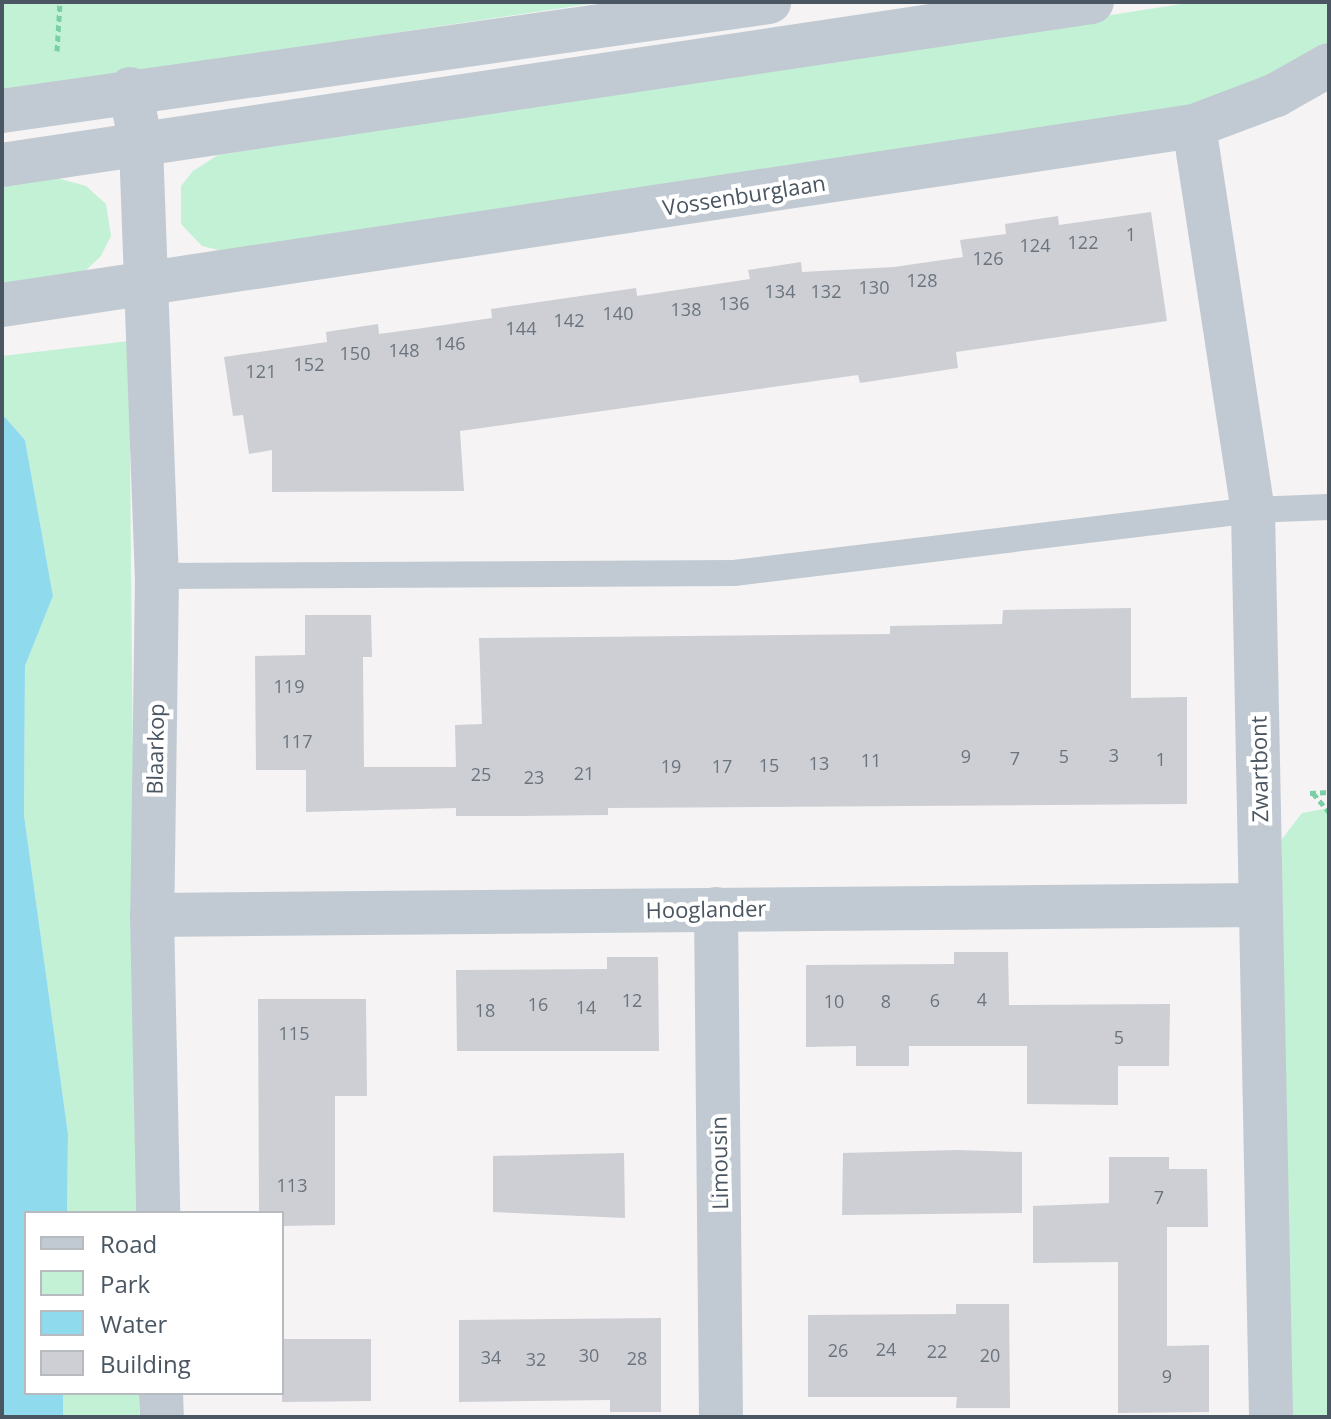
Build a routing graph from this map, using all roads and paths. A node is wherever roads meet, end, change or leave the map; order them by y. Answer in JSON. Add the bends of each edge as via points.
{"nodes":[{"id":1,"x":60,"y":2,"type":"edge"},
{"id":2,"x":769,"y":2,"type":"edge"},
{"id":3,"x":1092,"y":2,"type":"edge"},
{"id":4,"x":45,"y":54,"type":"dead end"},
{"id":5,"x":1329,"y":65,"type":"edge"},
{"id":6,"x":130,"y":89,"type":"junction"},
{"id":7,"x":2,"y":111,"type":"edge"},
{"id":8,"x":1194,"y":126,"type":"junction"},
{"id":9,"x":141,"y":145,"type":"junction"},
{"id":10,"x":2,"y":165,"type":"edge"},
{"id":11,"x":148,"y":285,"type":"junction"},
{"id":12,"x":2,"y":305,"type":"edge"},
{"id":13,"x":1329,"y":507,"type":"edge"},
{"id":14,"x":1253,"y":510,"type":"junction"},
{"id":15,"x":157,"y":576,"type":"junction"},
{"id":16,"x":1313,"y":793,"type":"dead end"},
{"id":17,"x":1329,"y":812,"type":"edge"},
{"id":18,"x":1260,"y":905,"type":"junction"},
{"id":19,"x":716,"y":909,"type":"junction"},
{"id":20,"x":152,"y":915,"type":"junction"},
{"id":21,"x":158,"y":1211,"type":"edge"},
{"id":22,"x":161,"y":1395,"type":"edge"},
{"id":23,"x":162,"y":1417,"type":"edge"},
{"id":24,"x":721,"y":1417,"type":"edge"},
{"id":25,"x":1271,"y":1417,"type":"edge"}],
"edges":[{"from":1,"to":4,"type":"path","via":[[60,51]]},
{"from":2,"to":6,"type":"street"},
{"from":3,"to":9,"type":"street"},
{"from":5,"to":8,"type":"street","name":"Vossenburglaan","via":[[1276,95]]},
{"from":6,"to":7,"type":"street"},
{"from":6,"to":9,"type":"street"},
{"from":8,"to":11,"type":"street","name":"Vossenburglaan"},
{"from":8,"to":14,"type":"street","name":"Zwartbont"},
{"from":9,"to":10,"type":"street"},
{"from":9,"to":11,"type":"street"},
{"from":11,"to":12,"type":"street","name":"Vossenburglaan"},
{"from":11,"to":15,"type":"street","name":"Blaarkop"},
{"from":13,"to":14,"type":"lane"},
{"from":14,"to":15,"type":"lane","via":[[734,573]]},
{"from":14,"to":18,"type":"street","name":"Zwartbont"},
{"from":15,"to":20,"type":"street","name":"Blaarkop"},
{"from":16,"to":17,"type":"path"},
{"from":18,"to":19,"type":"street","name":"Hooglander"},
{"from":18,"to":25,"type":"street","name":"Zwartbont"},
{"from":19,"to":20,"type":"street","name":"Hooglander"},
{"from":19,"to":24,"type":"street","name":"Limousin"},
{"from":20,"to":21,"type":"street","name":"Blaarkop"},
{"from":22,"to":23,"type":"street"}]}
